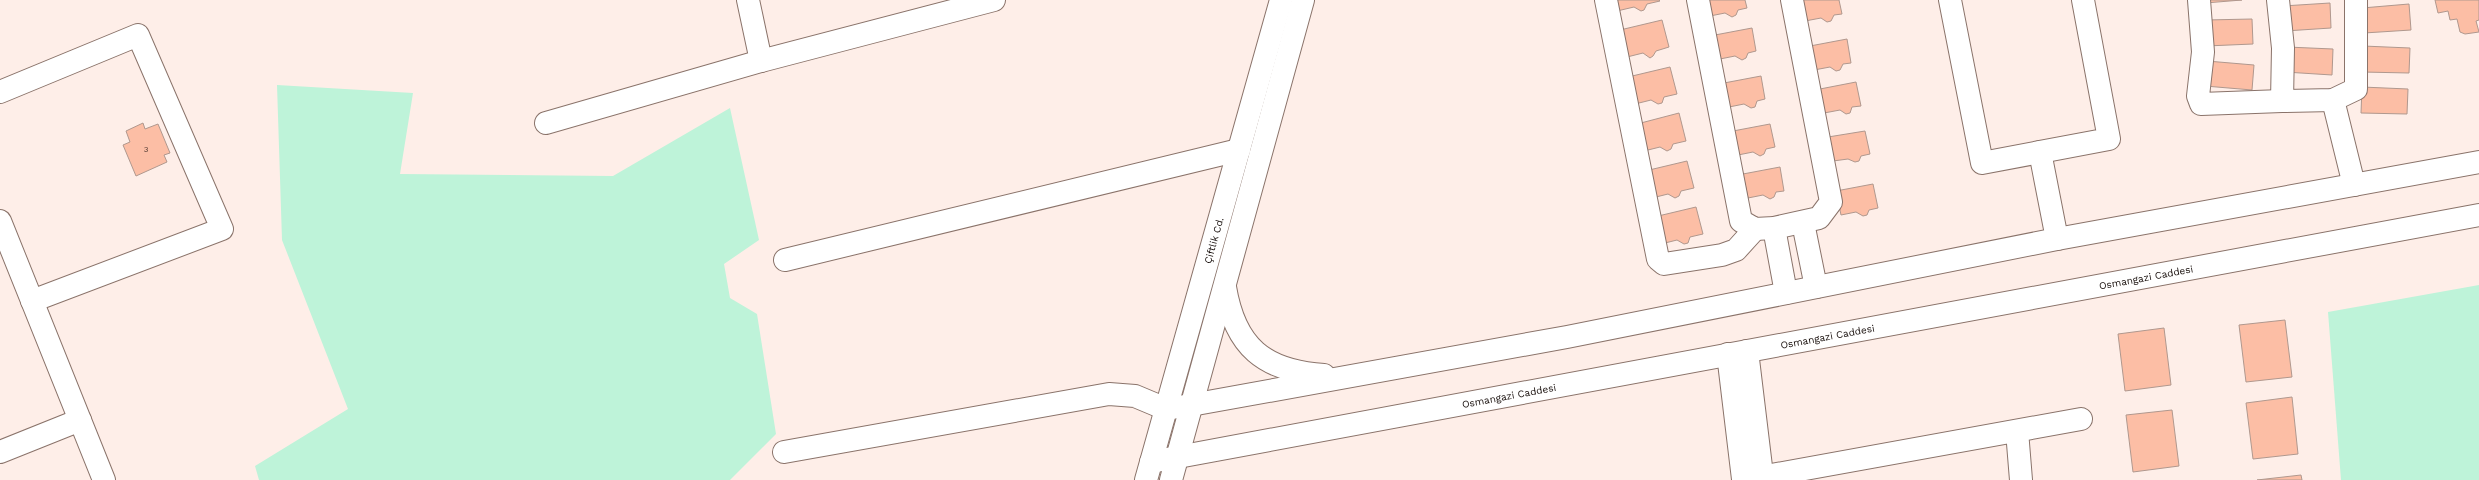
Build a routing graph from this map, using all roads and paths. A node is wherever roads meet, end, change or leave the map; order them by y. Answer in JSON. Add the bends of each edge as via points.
{"nodes":[{"id":1,"x":748,"y":0,"type":"edge"},
{"id":2,"x":994,"y":0,"type":"edge"},
{"id":3,"x":1281,"y":0,"type":"edge"},
{"id":4,"x":1303,"y":0,"type":"edge"},
{"id":5,"x":1606,"y":0,"type":"edge"},
{"id":6,"x":1698,"y":0,"type":"edge"},
{"id":7,"x":1792,"y":0,"type":"edge"},
{"id":8,"x":1950,"y":0,"type":"edge"},
{"id":9,"x":2083,"y":0,"type":"edge"},
{"id":10,"x":2199,"y":0,"type":"edge"},
{"id":11,"x":2278,"y":0,"type":"edge"},
{"id":12,"x":2356,"y":0,"type":"edge"},
{"id":13,"x":935,"y":8,"type":"edge"},
{"id":14,"x":761,"y":61,"type":"junction"},
{"id":15,"x":0,"y":92,"type":"edge"},
{"id":16,"x":2333,"y":100,"type":"junction"},
{"id":17,"x":2282,"y":101,"type":"junction"},
{"id":18,"x":546,"y":122,"type":"dead end"},
{"id":19,"x":1239,"y":150,"type":"junction"},
{"id":20,"x":2040,"y":152,"type":"junction"},
{"id":21,"x":2479,"y":162,"type":"edge"},
{"id":22,"x":2354,"y":184,"type":"junction"},
{"id":23,"x":2479,"y":214,"type":"edge"},
{"id":24,"x":0,"y":221,"type":"edge"},
{"id":25,"x":1803,"y":223,"type":"junction"},
{"id":26,"x":1764,"y":228,"type":"junction"},
{"id":27,"x":2057,"y":239,"type":"junction"},
{"id":28,"x":785,"y":260,"type":"dead end"},
{"id":29,"x":1224,"y":283,"type":"junction"},
{"id":30,"x":1816,"y":287,"type":"junction"},
{"id":31,"x":1786,"y":293,"type":"junction"},
{"id":32,"x":32,"y":301,"type":"junction"},
{"id":33,"x":1738,"y":352,"type":"junction"},
{"id":34,"x":1349,"y":376,"type":"junction"},
{"id":35,"x":1191,"y":405,"type":"junction"},
{"id":36,"x":1166,"y":409,"type":"junction"},
{"id":37,"x":2081,"y":419,"type":"dead end"},
{"id":38,"x":80,"y":420,"type":"junction"},
{"id":39,"x":2017,"y":431,"type":"junction"},
{"id":40,"x":0,"y":452,"type":"edge"},
{"id":41,"x":784,"y":452,"type":"dead end"},
{"id":42,"x":1177,"y":458,"type":"junction"},
{"id":43,"x":1149,"y":471,"type":"edge"},
{"id":44,"x":1822,"y":472,"type":"edge"},
{"id":45,"x":1750,"y":478,"type":"edge"},
{"id":46,"x":104,"y":480,"type":"edge"},
{"id":47,"x":1170,"y":480,"type":"edge"},
{"id":48,"x":2021,"y":480,"type":"edge"}],
"edges":[{"from":1,"to":14,"type":"street"},
{"from":2,"to":13,"type":"street"},
{"from":3,"to":19,"type":"street","name":"Çiftlik Cd."},
{"from":4,"to":29,"type":"street"},
{"from":5,"to":26,"type":"street","via":[[1658,259],[1664,264],[1722,255],[1736,250]]},
{"from":6,"to":26,"type":"street","via":[[1741,221]]},
{"from":7,"to":25,"type":"street","via":[[1830,202],[1819,218]]},
{"from":8,"to":20,"type":"street","via":[[1982,163]]},
{"from":9,"to":20,"type":"street","via":[[2109,139]]},
{"from":10,"to":17,"type":"street","via":[[2203,52],[2198,96],[2202,104]]},
{"from":11,"to":17,"type":"street","via":[[2283,48]]},
{"from":12,"to":16,"type":"street","via":[[2356,89]]},
{"from":13,"to":14,"type":"street"},
{"from":14,"to":18,"type":"street"},
{"from":15,"to":32,"type":"street","via":[[138,35],[222,229]]},
{"from":16,"to":17,"type":"street"},
{"from":16,"to":22,"type":"street"},
{"from":19,"to":28,"type":"street"},
{"from":19,"to":36,"type":"street","name":"Çiftlik Cd."},
{"from":20,"to":27,"type":"street"},
{"from":21,"to":22,"type":"street"},
{"from":22,"to":27,"type":"street"},
{"from":23,"to":33,"type":"street","name":"Osmangazi Caddesi"},
{"from":24,"to":32,"type":"street"},
{"from":25,"to":26,"type":"street"},
{"from":25,"to":30,"type":"street"},
{"from":26,"to":31,"type":"street"},
{"from":27,"to":30,"type":"street"},
{"from":29,"to":34,"type":"street","via":[[1233,321],[1242,340],[1258,356],[1282,368],[1306,374]]},
{"from":29,"to":35,"type":"street"},
{"from":30,"to":31,"type":"street"},
{"from":31,"to":34,"type":"street","via":[[1566,337]]},
{"from":32,"to":38,"type":"street"},
{"from":33,"to":42,"type":"street","name":"Osmangazi Caddesi"},
{"from":33,"to":45,"type":"street"},
{"from":34,"to":35,"type":"street"},
{"from":35,"to":36,"type":"street"},
{"from":35,"to":42,"type":"street"},
{"from":36,"to":41,"type":"street","via":[[1135,396],[1109,394]]},
{"from":36,"to":43,"type":"street","name":"Çiftlik Cd."},
{"from":37,"to":39,"type":"street"},
{"from":38,"to":40,"type":"street"},
{"from":38,"to":46,"type":"street"},
{"from":39,"to":44,"type":"street"},
{"from":39,"to":48,"type":"street"},
{"from":42,"to":43,"type":"street","name":"Osmangazi Caddesi"},
{"from":42,"to":47,"type":"street"},
{"from":44,"to":45,"type":"street"}]}
